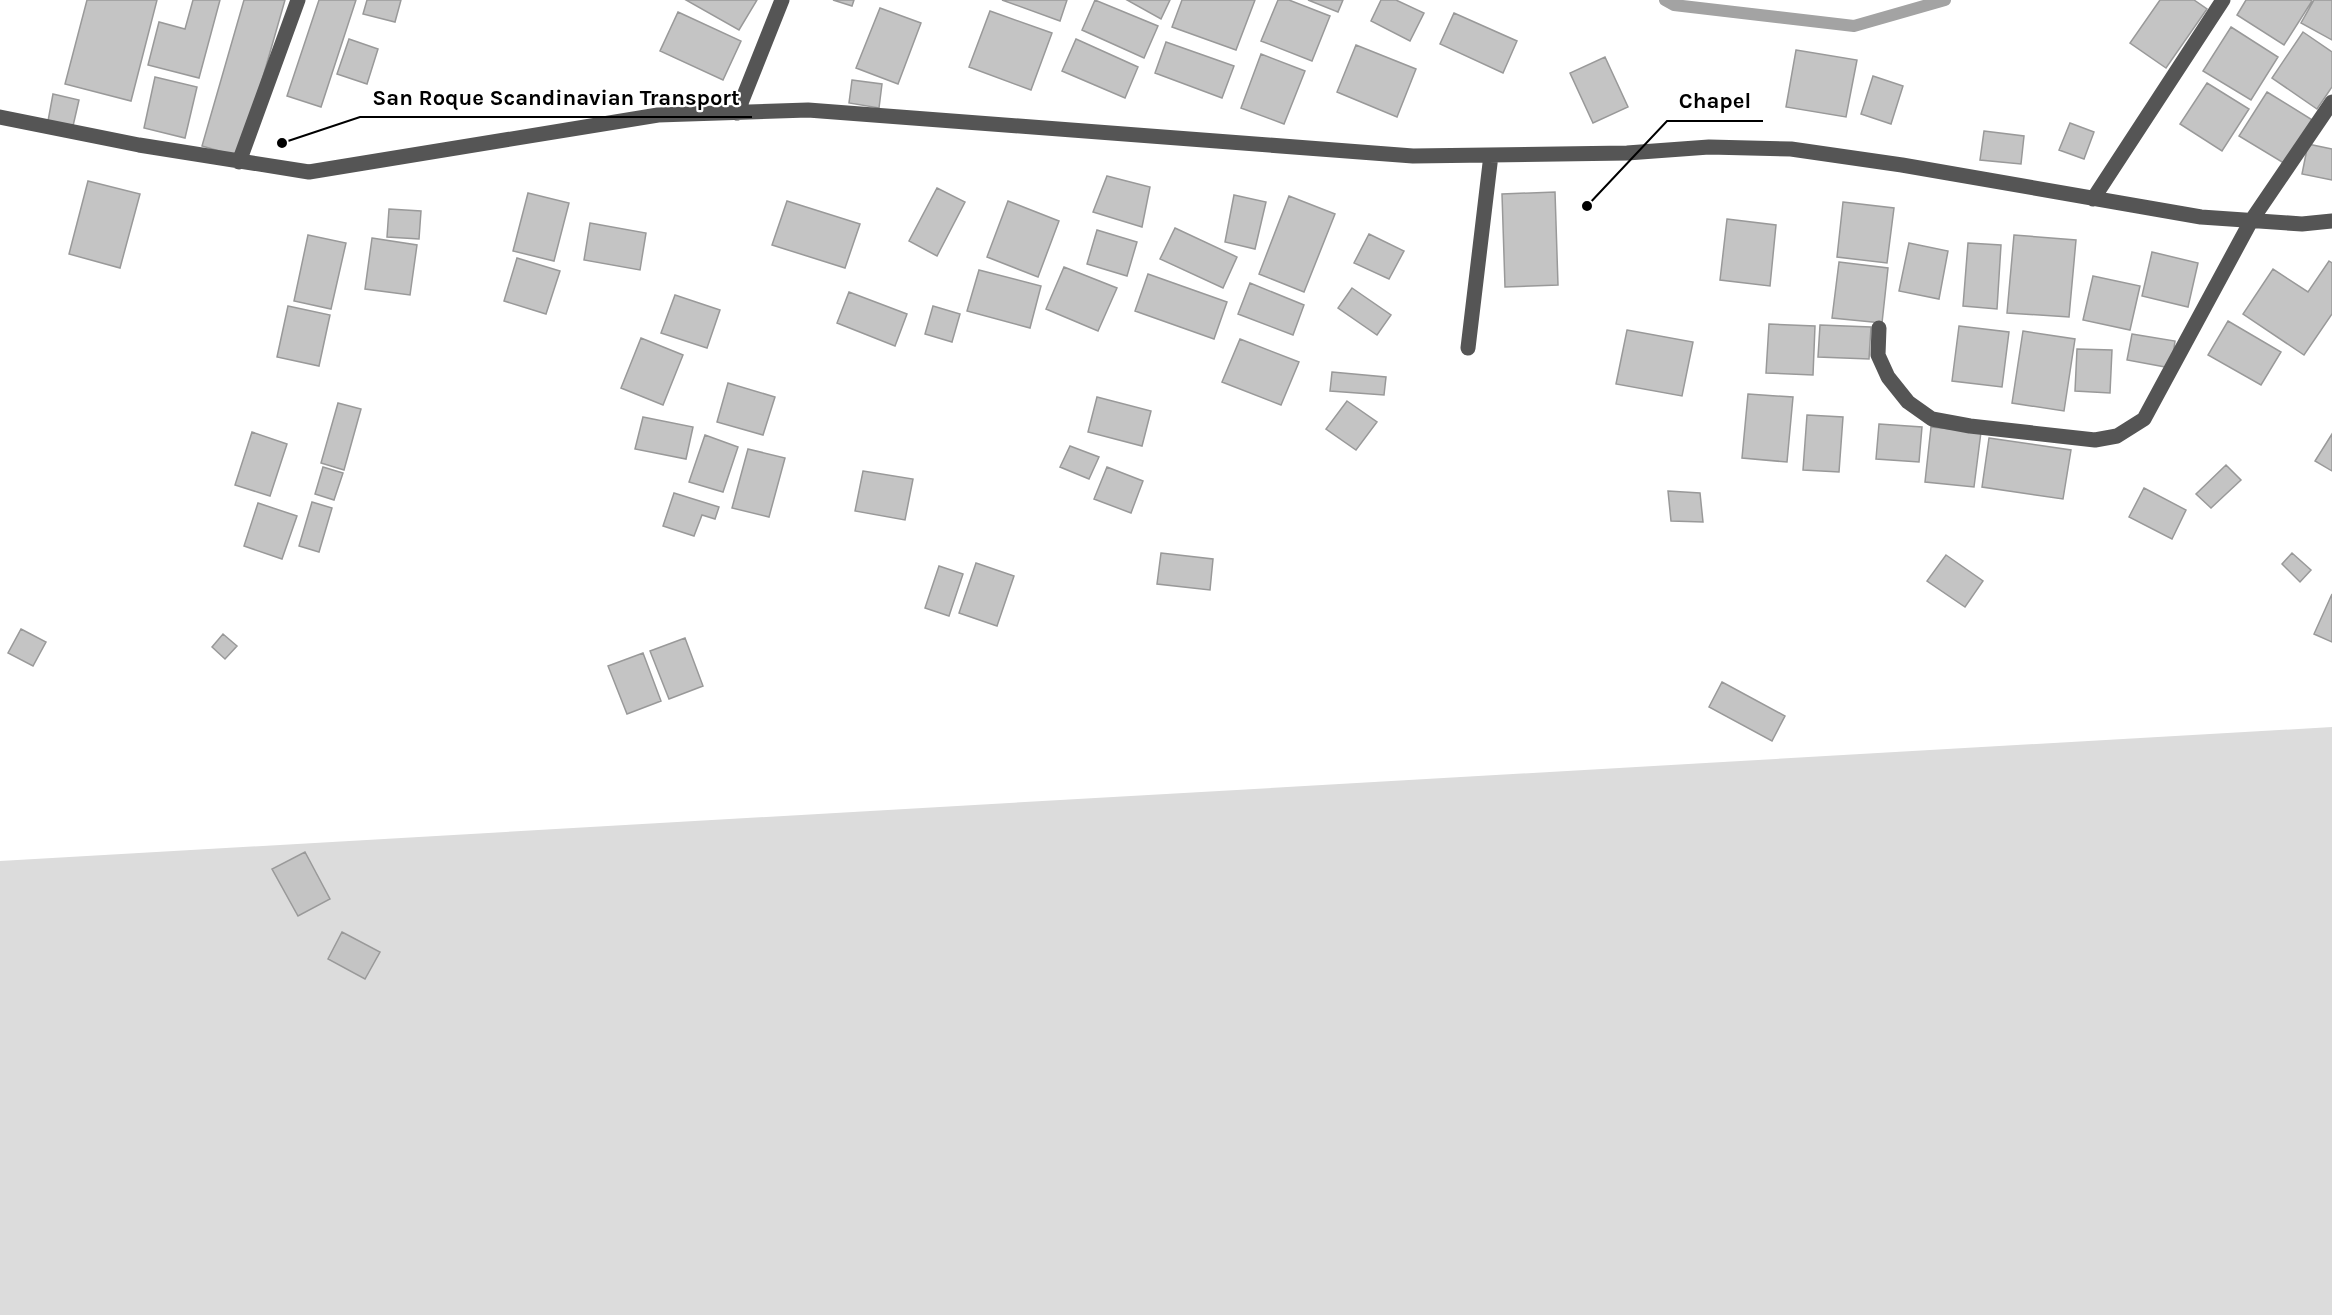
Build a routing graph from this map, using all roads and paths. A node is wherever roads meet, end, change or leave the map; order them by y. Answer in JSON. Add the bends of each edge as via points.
{"nodes":[{"id":1,"x":298,"y":0,"type":"edge"},
{"id":2,"x":782,"y":0,"type":"edge"},
{"id":3,"x":2223,"y":0,"type":"edge"},
{"id":4,"x":2332,"y":102,"type":"edge"},
{"id":5,"x":737,"y":113,"type":"junction"},
{"id":6,"x":0,"y":117,"type":"edge"},
{"id":7,"x":1491,"y":155,"type":"junction"},
{"id":8,"x":239,"y":162,"type":"junction"},
{"id":9,"x":2093,"y":199,"type":"junction"},
{"id":10,"x":2251,"y":221,"type":"junction"},
{"id":11,"x":2332,"y":221,"type":"edge"},
{"id":12,"x":1879,"y":328,"type":"dead end"},
{"id":13,"x":1468,"y":348,"type":"dead end"}],
"edges":[{"from":1,"to":8,"type":"street"},
{"from":2,"to":5,"type":"street"},
{"from":3,"to":9,"type":"street"},
{"from":4,"to":10,"type":"street"},
{"from":5,"to":7,"type":"street","via":[[808,110],[1413,156]]},
{"from":5,"to":8,"type":"street","via":[[658,115],[309,172]]},
{"from":6,"to":8,"type":"street"},
{"from":7,"to":9,"type":"street","via":[[1709,147],[1791,149]]},
{"from":7,"to":13,"type":"street"},
{"from":9,"to":10,"type":"street"},
{"from":10,"to":11,"type":"street","via":[[2302,225]]},
{"from":10,"to":12,"type":"street","via":[[2144,418],[2117,436],[2095,440],[1932,419],[1908,402],[1888,377],[1878,355]]}]}
